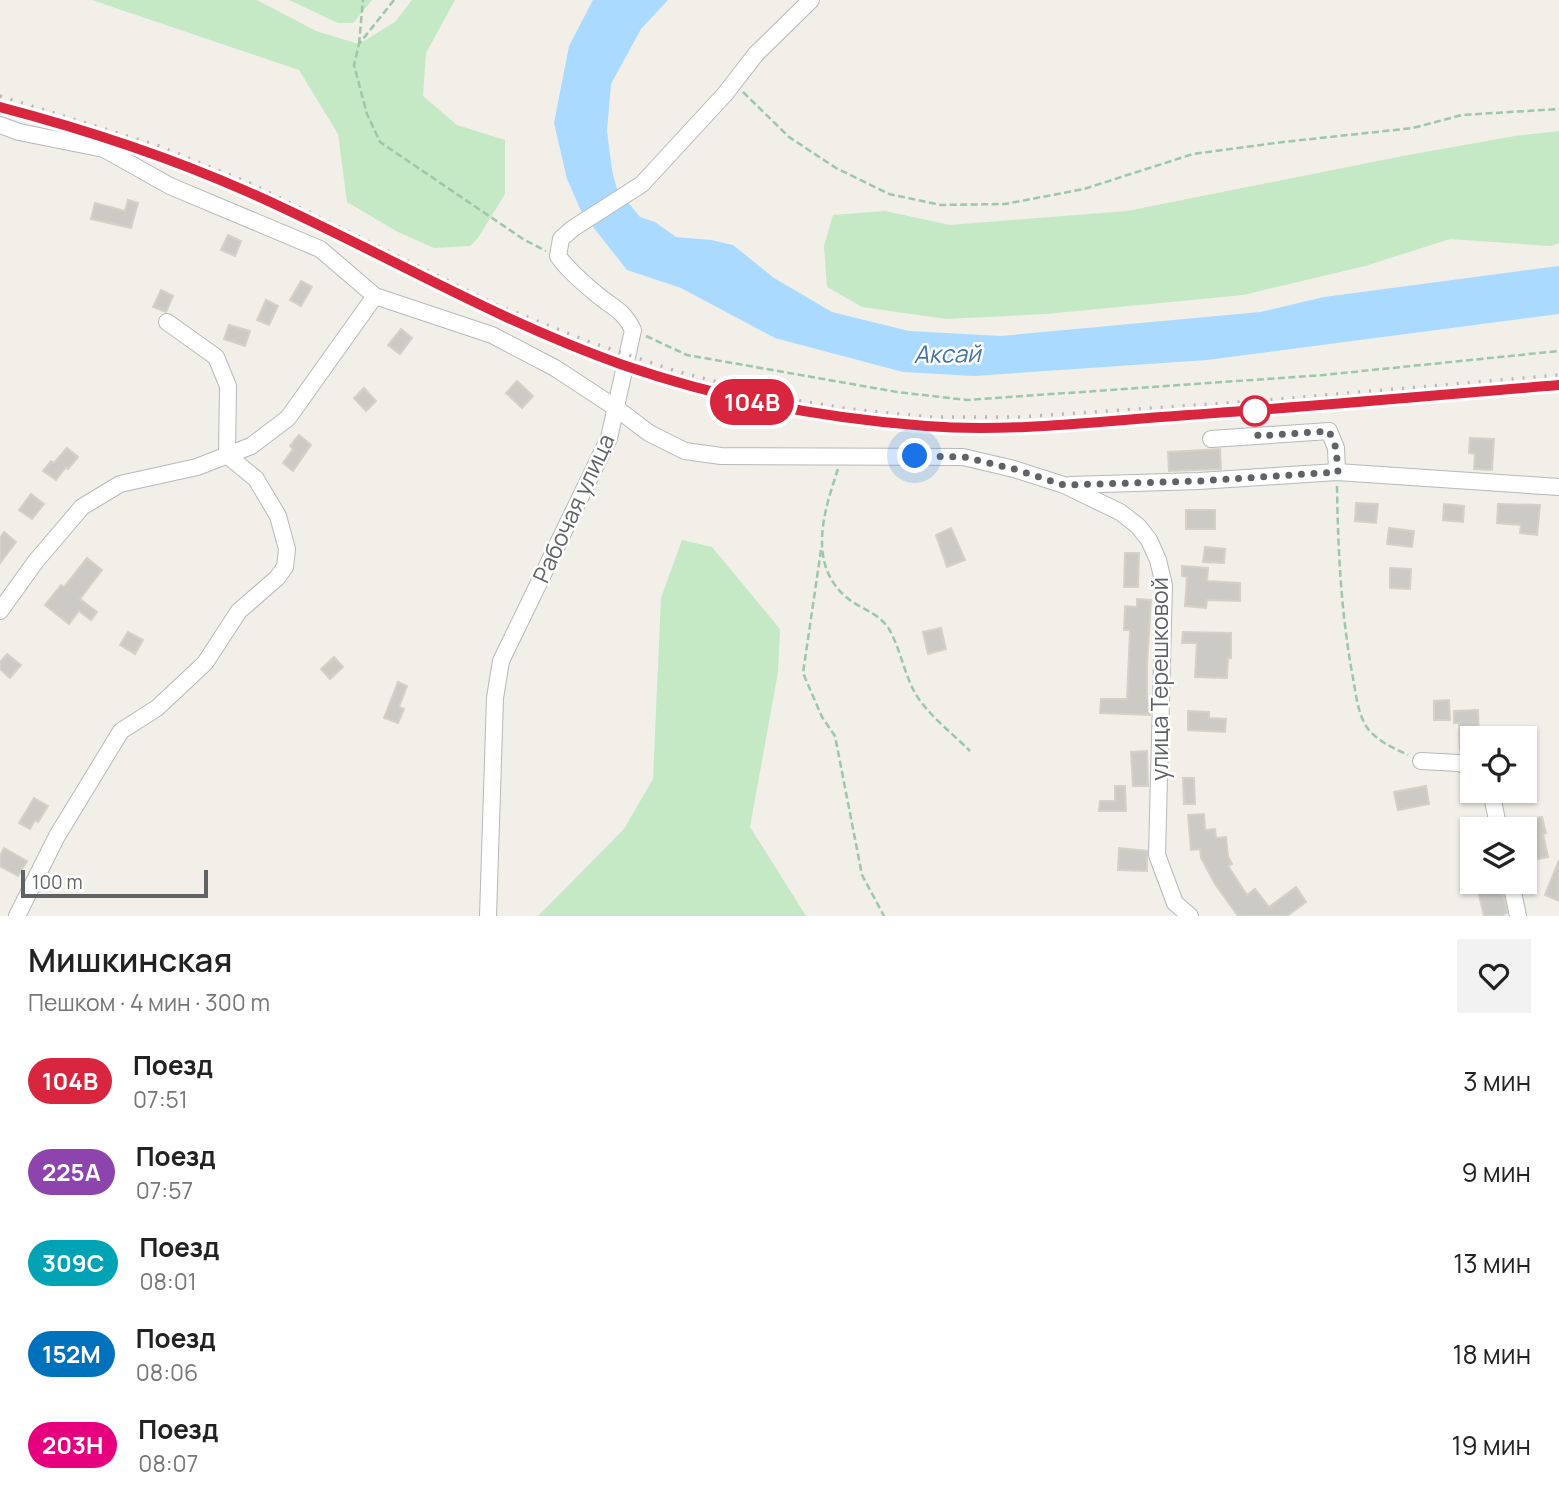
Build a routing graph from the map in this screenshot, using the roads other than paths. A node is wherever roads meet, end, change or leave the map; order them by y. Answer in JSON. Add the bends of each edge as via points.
{"nodes":[{"id":1,"x":811,"y":0,"type":"edge"},
{"id":2,"x":0,"y":125,"type":"edge"},
{"id":3,"x":375,"y":296,"type":"junction"},
{"id":4,"x":167,"y":322,"type":"dead end"},
{"id":5,"x":616,"y":408,"type":"junction"},
{"id":6,"x":1211,"y":439,"type":"dead end"},
{"id":7,"x":227,"y":455,"type":"junction"},
{"id":8,"x":1338,"y":472,"type":"junction"},
{"id":9,"x":1064,"y":485,"type":"junction"},
{"id":10,"x":1559,"y":487,"type":"edge"},
{"id":11,"x":0,"y":611,"type":"edge"},
{"id":12,"x":1421,"y":761,"type":"road end"},
{"id":13,"x":1460,"y":763,"type":"edge"},
{"id":14,"x":1513,"y":894,"type":"edge"},
{"id":15,"x":17,"y":916,"type":"edge"},
{"id":16,"x":488,"y":916,"type":"edge"},
{"id":17,"x":1190,"y":916,"type":"edge"},
{"id":18,"x":1518,"y":916,"type":"edge"}],
"edges":[{"from":1,"to":5,"type":"street","via":[[756,54],[642,184],[561,239],[558,256],[626,316],[633,330]]},
{"from":2,"to":3,"type":"street","via":[[104,149],[170,186],[320,249]]},
{"from":3,"to":5,"type":"street","name":"Рабочая улица","via":[[492,335],[555,368]]},
{"from":3,"to":7,"type":"street","via":[[288,418],[251,446]]},
{"from":4,"to":7,"type":"street","via":[[216,358],[228,386]]},
{"from":5,"to":9,"type":"street","name":"улица Терешковой","via":[[649,433],[685,451],[721,456],[964,457]]},
{"from":5,"to":16,"type":"street","name":"Рабочая улица","via":[[609,438],[501,661],[495,698]]},
{"from":6,"to":8,"type":"street","via":[[1329,431]]},
{"from":7,"to":11,"type":"street","via":[[197,467],[120,484],[82,507]]},
{"from":7,"to":15,"type":"street","via":[[256,479],[278,516],[288,549],[285,566],[239,611],[205,663],[156,708],[121,732],[57,836]]},
{"from":8,"to":9,"type":"street"},
{"from":8,"to":10,"type":"street"},
{"from":9,"to":17,"type":"street","name":"улица Терешковой","via":[[1120,512],[1138,526],[1158,561],[1164,585],[1157,855],[1175,903]]},
{"from":12,"to":13,"type":"street"},
{"from":14,"to":18,"type":"street"}]}
